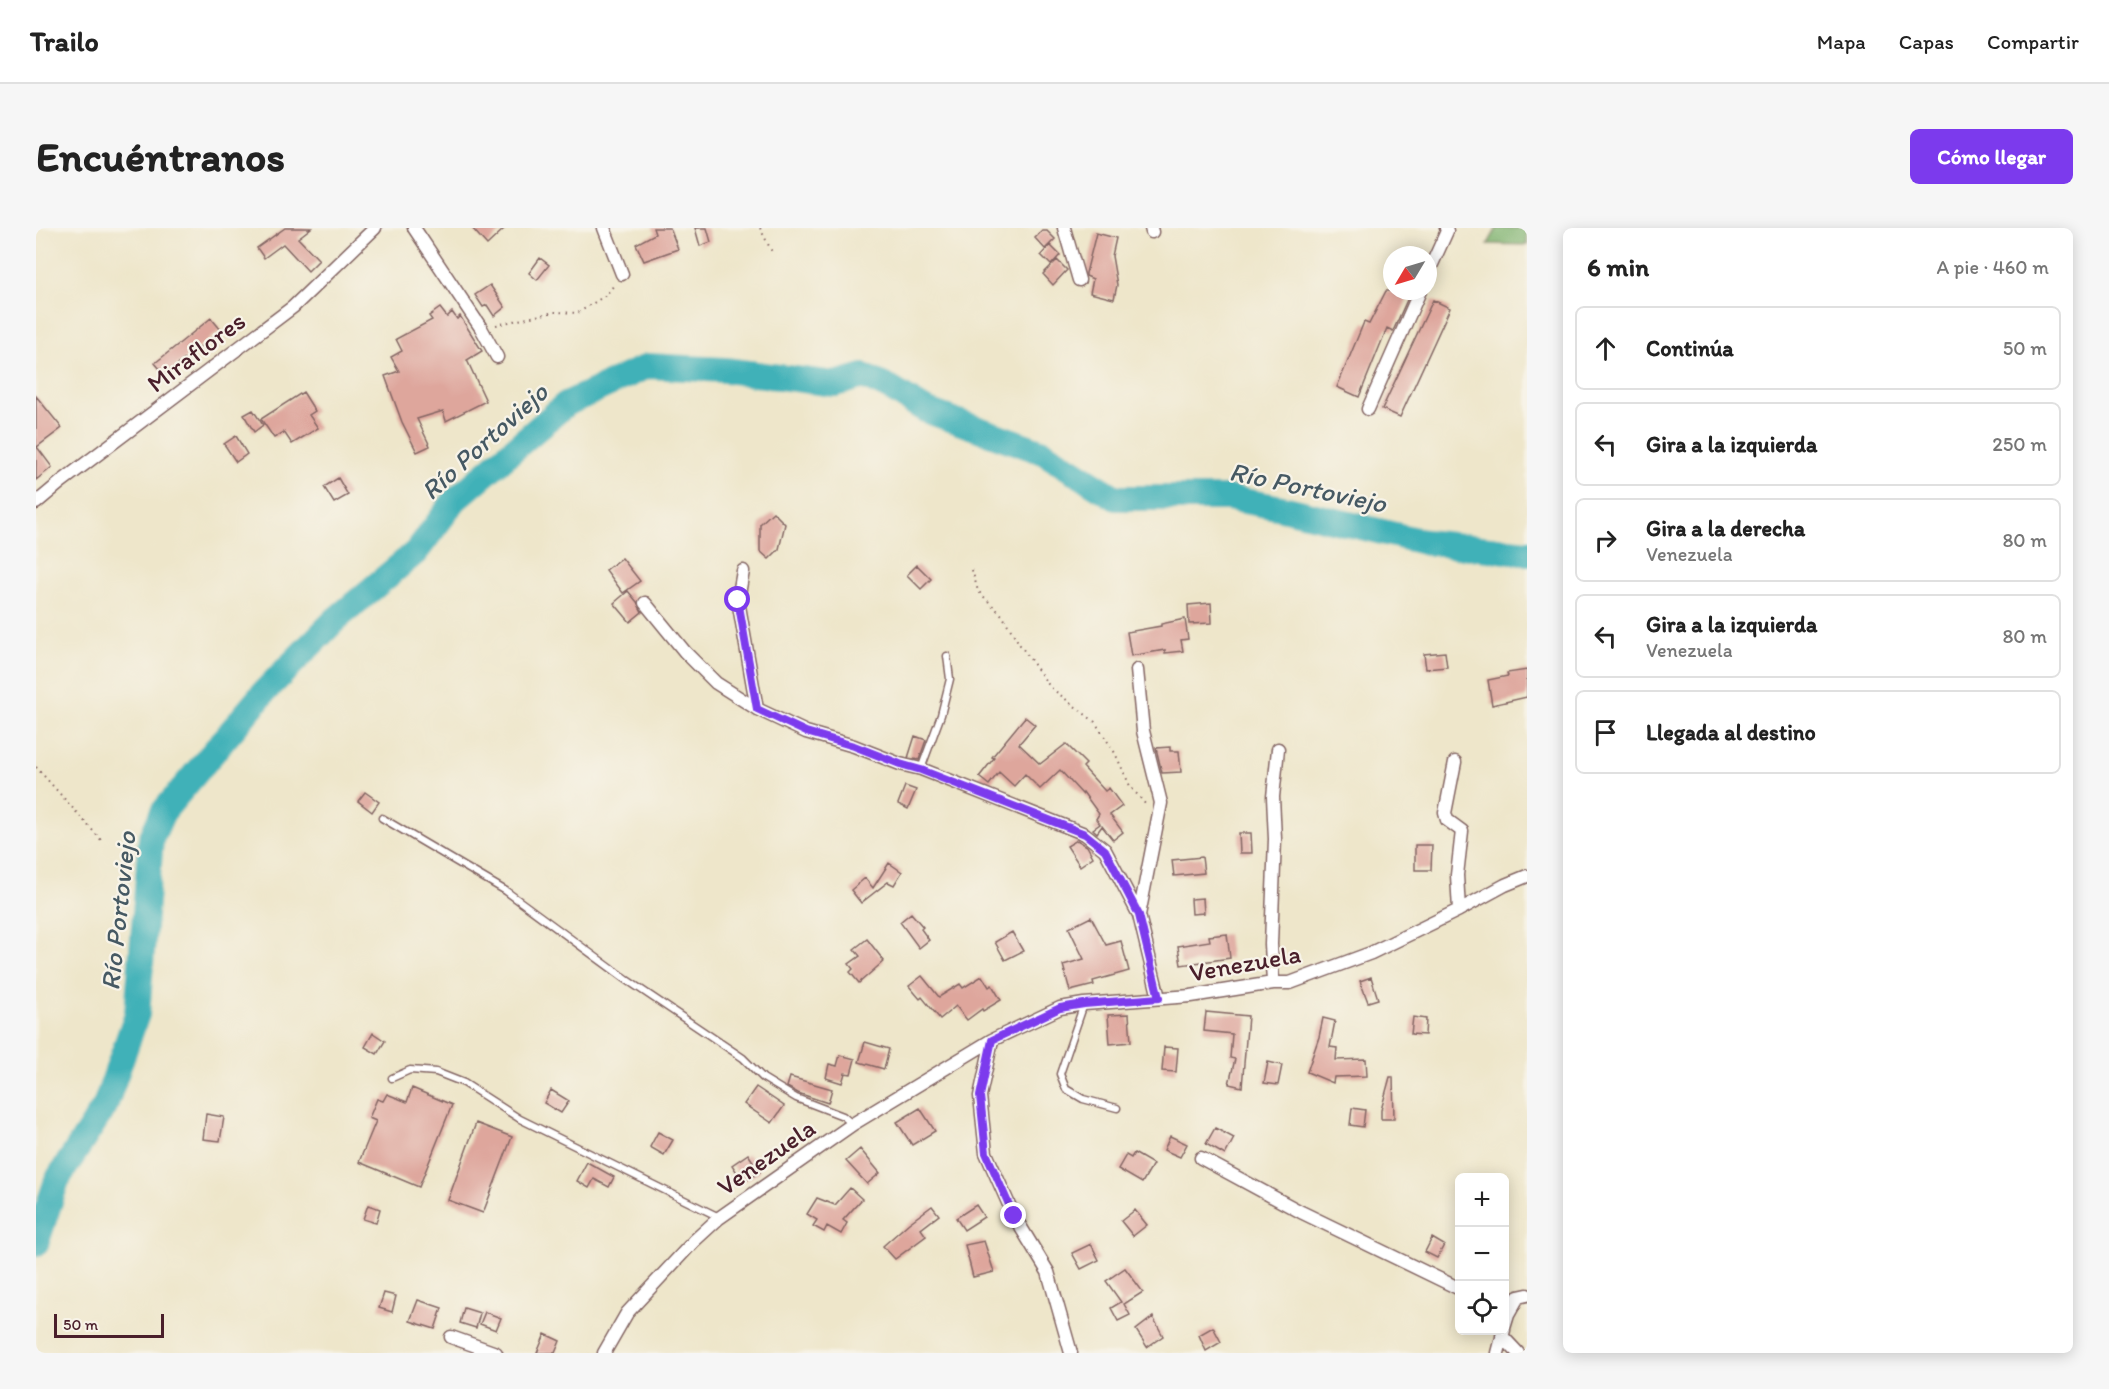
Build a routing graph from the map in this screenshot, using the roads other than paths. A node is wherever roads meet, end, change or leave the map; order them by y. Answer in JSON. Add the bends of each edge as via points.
{"nodes":[{"id":1,"x":375,"y":228,"type":"edge"},
{"id":2,"x":414,"y":228,"type":"edge"},
{"id":3,"x":604,"y":228,"type":"edge"},
{"id":4,"x":1064,"y":228,"type":"edge"},
{"id":5,"x":1446,"y":228,"type":"edge"},
{"id":6,"x":1437,"y":253,"type":"edge"},
{"id":7,"x":622,"y":274,"type":"road end"},
{"id":8,"x":1079,"y":280,"type":"dead end"},
{"id":9,"x":1416,"y":300,"type":"edge"},
{"id":10,"x":496,"y":357,"type":"dead end"},
{"id":11,"x":1368,"y":409,"type":"dead end"},
{"id":12,"x":36,"y":503,"type":"edge"},
{"id":13,"x":743,"y":571,"type":"dead end"},
{"id":14,"x":645,"y":603,"type":"dead end"},
{"id":15,"x":947,"y":656,"type":"dead end"},
{"id":16,"x":1137,"y":669,"type":"dead end"},
{"id":17,"x":757,"y":709,"type":"junction"},
{"id":18,"x":1278,"y":749,"type":"dead end"},
{"id":19,"x":1455,"y":762,"type":"dead end"},
{"id":20,"x":921,"y":770,"type":"junction"},
{"id":21,"x":382,"y":818,"type":"dead end"},
{"id":22,"x":1527,"y":876,"type":"edge"},
{"id":23,"x":1459,"y":910,"type":"junction"},
{"id":24,"x":1139,"y":915,"type":"junction"},
{"id":25,"x":1273,"y":983,"type":"junction"},
{"id":26,"x":1159,"y":998,"type":"junction"},
{"id":27,"x":1084,"y":1004,"type":"junction"},
{"id":28,"x":992,"y":1040,"type":"junction"},
{"id":29,"x":392,"y":1078,"type":"dead end"},
{"id":30,"x":1117,"y":1108,"type":"dead end"},
{"id":31,"x":853,"y":1124,"type":"junction"},
{"id":32,"x":1201,"y":1158,"type":"dead end"},
{"id":33,"x":720,"y":1218,"type":"junction"},
{"id":34,"x":1455,"y":1287,"type":"edge"},
{"id":35,"x":1527,"y":1295,"type":"edge"},
{"id":36,"x":1509,"y":1310,"type":"edge"},
{"id":37,"x":1503,"y":1335,"type":"edge"},
{"id":38,"x":1507,"y":1335,"type":"edge"},
{"id":39,"x":451,"y":1337,"type":"dead end"},
{"id":40,"x":496,"y":1353,"type":"edge"},
{"id":41,"x":604,"y":1353,"type":"edge"},
{"id":42,"x":1071,"y":1353,"type":"edge"},
{"id":43,"x":1498,"y":1353,"type":"edge"},
{"id":44,"x":1518,"y":1353,"type":"edge"}],
"edges":[{"from":1,"to":12,"type":"street","name":"Miraflores","via":[[292,307]]},
{"from":2,"to":10,"type":"street","via":[[482,328]]},
{"from":3,"to":7,"type":"street"},
{"from":4,"to":8,"type":"street"},
{"from":5,"to":6,"type":"street"},
{"from":9,"to":11,"type":"street"},
{"from":13,"to":17,"type":"street","via":[[738,600]]},
{"from":14,"to":17,"type":"street","via":[[716,683]]},
{"from":15,"to":20,"type":"lane","via":[[950,679]]},
{"from":16,"to":24,"type":"street","via":[[1143,731],[1161,803]]},
{"from":17,"to":20,"type":"street","via":[[806,732]]},
{"from":18,"to":25,"type":"street","via":[[1273,797]]},
{"from":19,"to":23,"type":"street","via":[[1445,813],[1447,820],[1462,831],[1457,875]]},
{"from":20,"to":24,"type":"street","via":[[1085,834],[1105,850]]},
{"from":21,"to":31,"type":"lane","via":[[506,891],[743,1059],[763,1078]]},
{"from":22,"to":23,"type":"street","name":"Venezuela"},
{"from":23,"to":25,"type":"street","name":"Venezuela","via":[[1371,953],[1290,983]]},
{"from":24,"to":26,"type":"street"},
{"from":25,"to":26,"type":"street","name":"Venezuela"},
{"from":26,"to":27,"type":"street","name":"Venezuela"},
{"from":27,"to":28,"type":"street","name":"Venezuela","via":[[1060,1008]]},
{"from":27,"to":30,"type":"lane","via":[[1060,1074],[1066,1089],[1083,1099]]},
{"from":28,"to":31,"type":"street","name":"Venezuela"},
{"from":28,"to":42,"type":"street","via":[[980,1096],[986,1153],[1014,1216],[1048,1272]]},
{"from":29,"to":33,"type":"lane","via":[[410,1070],[436,1072],[464,1083],[520,1119]]},
{"from":31,"to":33,"type":"street","name":"Venezuela"},
{"from":32,"to":34,"type":"street","via":[[1301,1212]]},
{"from":33,"to":41,"type":"street","name":"Venezuela","via":[[627,1313]]},
{"from":35,"to":36,"type":"street","via":[[1518,1297]]},
{"from":37,"to":43,"type":"street"},
{"from":38,"to":44,"type":"street"},
{"from":39,"to":40,"type":"street"}]}
